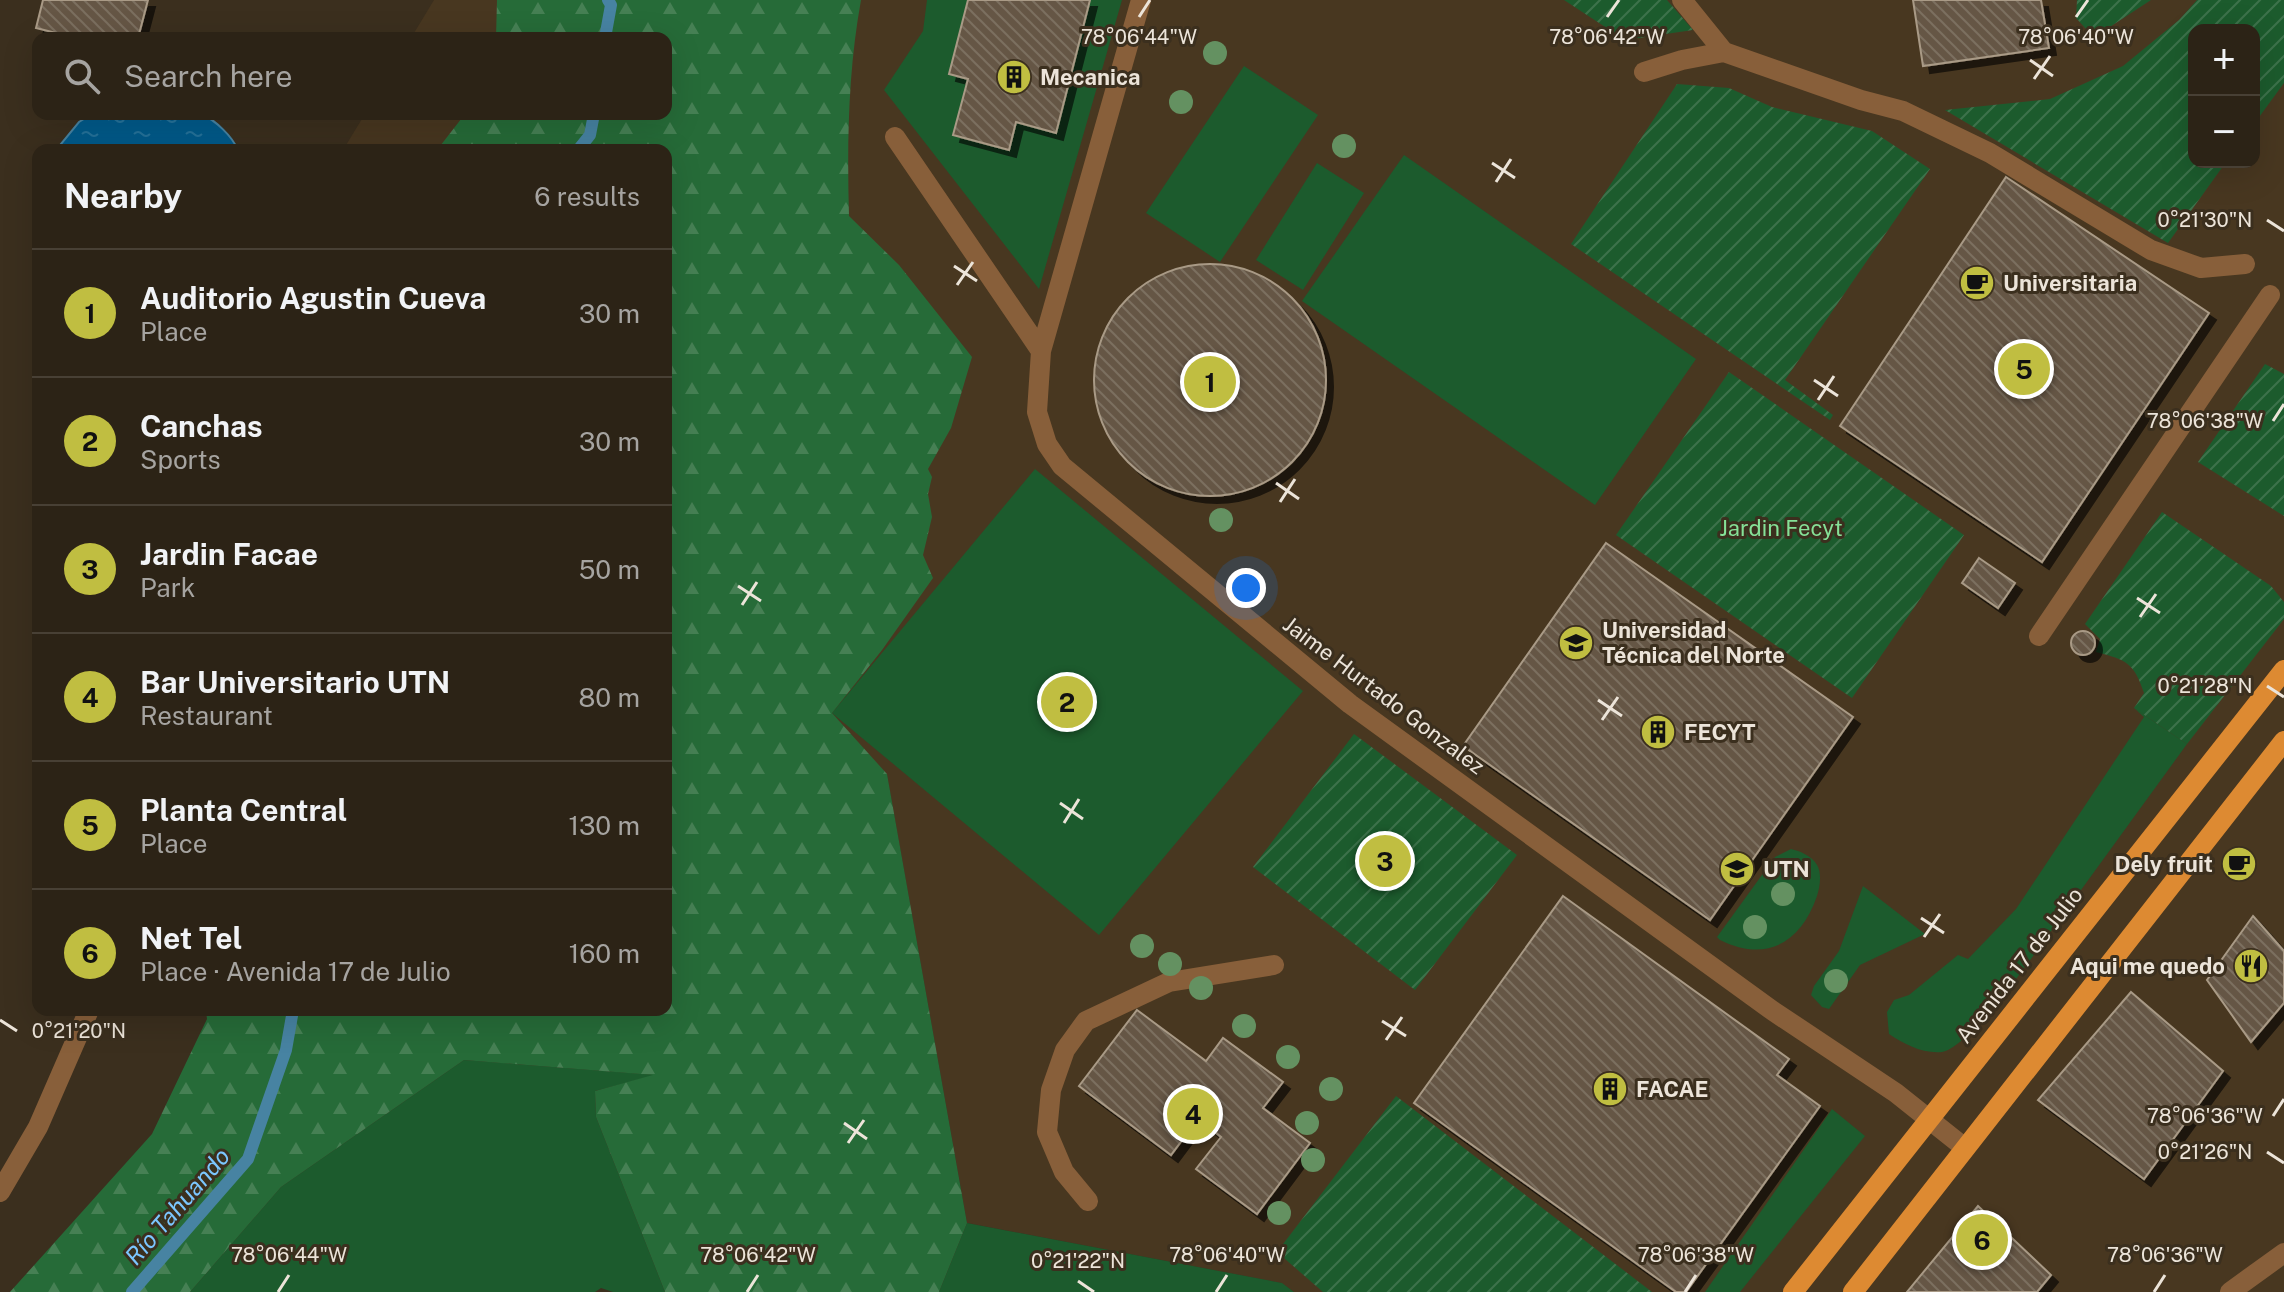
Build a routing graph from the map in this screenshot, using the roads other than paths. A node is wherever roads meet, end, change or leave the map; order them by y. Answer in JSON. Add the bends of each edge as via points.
{"nodes":[{"id":1,"x":1141,"y":0,"type":"edge"},
{"id":2,"x":1682,"y":0,"type":"edge"},
{"id":3,"x":1724,"y":52,"type":"junction"},
{"id":4,"x":1644,"y":72,"type":"dead end"},
{"id":5,"x":895,"y":137,"type":"dead end"},
{"id":6,"x":2245,"y":264,"type":"dead end"},
{"id":7,"x":2270,"y":295,"type":"dead end"},
{"id":8,"x":1041,"y":351,"type":"junction"},
{"id":9,"x":2039,"y":636,"type":"dead end"},
{"id":10,"x":2284,"y":670,"type":"edge"},
{"id":11,"x":2284,"y":741,"type":"edge"},
{"id":12,"x":1274,"y":965,"type":"dead end"},
{"id":13,"x":86,"y":1016,"type":"edge"},
{"id":14,"x":1928,"y":1118,"type":"junction"},
{"id":15,"x":1965,"y":1148,"type":"junction"},
{"id":16,"x":0,"y":1192,"type":"edge"},
{"id":17,"x":1088,"y":1201,"type":"dead end"},
{"id":18,"x":2284,"y":1253,"type":"edge"},
{"id":19,"x":1793,"y":1292,"type":"edge"},
{"id":20,"x":1853,"y":1292,"type":"edge"},
{"id":21,"x":2230,"y":1292,"type":"edge"}],
"edges":[{"from":1,"to":8,"type":"street","name":"Jaime Hurtado Gonzalez"},
{"from":2,"to":3,"type":"street"},
{"from":3,"to":4,"type":"street"},
{"from":3,"to":6,"type":"street","via":[[1903,111],[1990,153],[2151,250],[2201,268]]},
{"from":5,"to":8,"type":"street"},
{"from":7,"to":9,"type":"street"},
{"from":8,"to":14,"type":"street","name":"Jaime Hurtado Gonzalez","via":[[1037,412],[1047,444],[1062,466],[1350,704]]},
{"from":10,"to":14,"type":"main road","name":"Avenida 17 de Julio"},
{"from":11,"to":15,"type":"main road"},
{"from":12,"to":17,"type":"street","via":[[1169,982],[1086,1021],[1065,1050],[1051,1090],[1047,1132],[1064,1172]]},
{"from":13,"to":16,"type":"street","via":[[38,1127]]},
{"from":14,"to":15,"type":"street","name":"Jaime Hurtado Gonzalez"},
{"from":14,"to":19,"type":"main road","name":"Avenida 17 de Julio"},
{"from":15,"to":20,"type":"main road"},
{"from":18,"to":21,"type":"street"}]}
